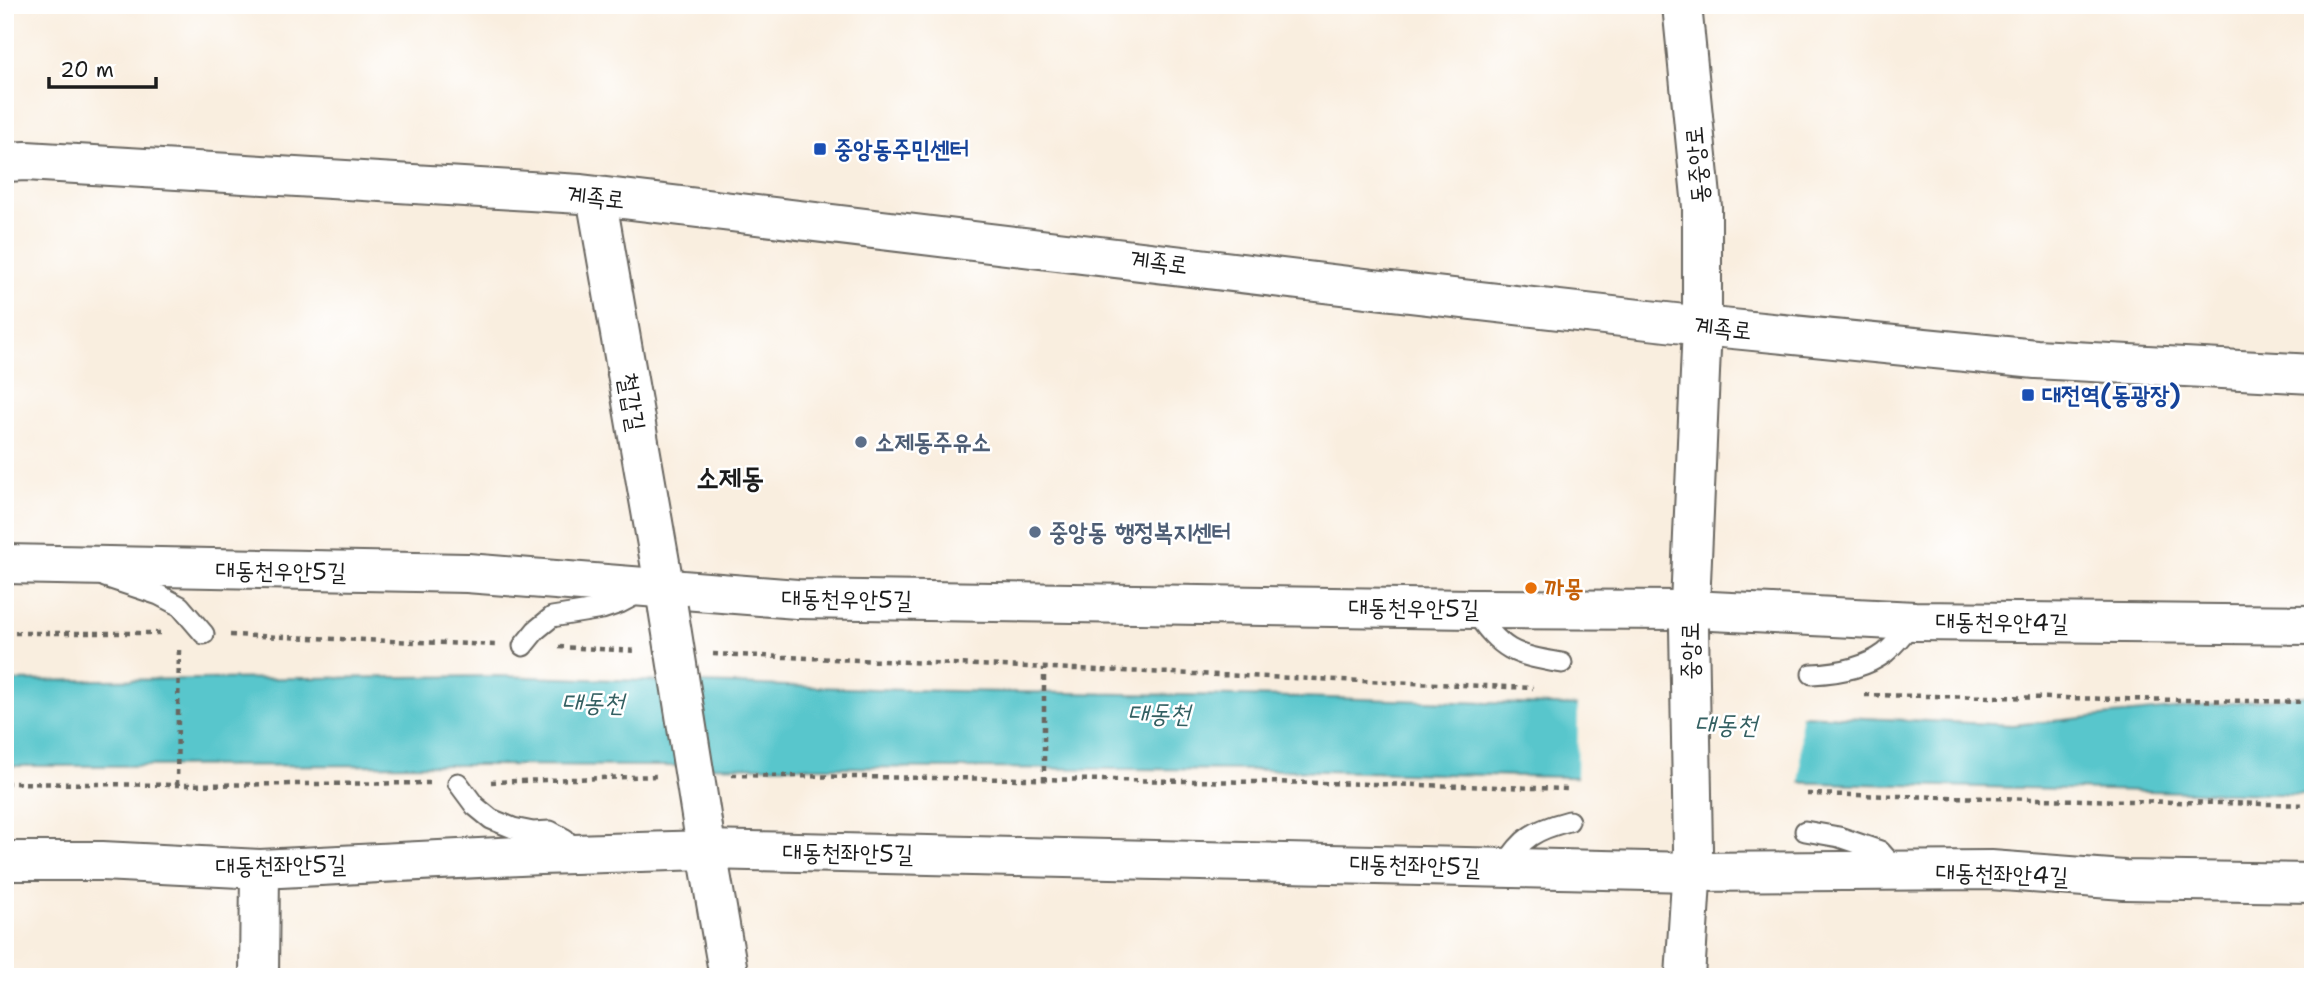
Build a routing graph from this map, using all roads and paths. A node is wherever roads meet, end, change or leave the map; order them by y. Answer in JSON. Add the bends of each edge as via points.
{"nodes":[{"id":1,"x":1682,"y":5,"type":"edge"},
{"id":2,"x":5,"y":162,"type":"edge"},
{"id":3,"x":596,"y":196,"type":"junction"},
{"id":4,"x":1702,"y":326,"type":"junction"},
{"id":5,"x":2313,"y":374,"type":"edge"},
{"id":6,"x":5,"y":564,"type":"edge"},
{"id":7,"x":78,"y":565,"type":"junction"},
{"id":8,"x":660,"y":595,"type":"junction"},
{"id":9,"x":1473,"y":609,"type":"junction"},
{"id":10,"x":1690,"y":619,"type":"junction"},
{"id":11,"x":1915,"y":621,"type":"junction"},
{"id":12,"x":2313,"y":625,"type":"edge"},
{"id":13,"x":5,"y":633,"type":"edge"},
{"id":14,"x":204,"y":634,"type":"junction"},
{"id":15,"x":523,"y":646,"type":"junction"},
{"id":16,"x":647,"y":651,"type":"dead end"},
{"id":17,"x":179,"y":652,"type":"dead end"},
{"id":18,"x":701,"y":653,"type":"dead end"},
{"id":19,"x":1562,"y":663,"type":"dead end"},
{"id":20,"x":1044,"y":667,"type":"junction"},
{"id":21,"x":1812,"y":674,"type":"dead end"},
{"id":22,"x":1542,"y":689,"type":"dead end"},
{"id":23,"x":1862,"y":695,"type":"dead end"},
{"id":24,"x":2313,"y":702,"type":"edge"},
{"id":25,"x":725,"y":774,"type":"dead end"},
{"id":26,"x":658,"y":776,"type":"dead end"},
{"id":27,"x":1044,"y":781,"type":"junction"},
{"id":28,"x":5,"y":783,"type":"edge"},
{"id":29,"x":458,"y":783,"type":"junction"},
{"id":30,"x":177,"y":785,"type":"junction"},
{"id":31,"x":1567,"y":789,"type":"dead end"},
{"id":32,"x":1807,"y":794,"type":"dead end"},
{"id":33,"x":2313,"y":806,"type":"edge"},
{"id":34,"x":1569,"y":821,"type":"dead end"},
{"id":35,"x":1805,"y":831,"type":"dead end"},
{"id":36,"x":705,"y":839,"type":"junction"},
{"id":37,"x":575,"y":854,"type":"junction"},
{"id":38,"x":5,"y":860,"type":"edge"},
{"id":39,"x":1692,"y":861,"type":"junction"},
{"id":40,"x":1504,"y":867,"type":"junction"},
{"id":41,"x":260,"y":869,"type":"junction"},
{"id":42,"x":1898,"y":871,"type":"junction"},
{"id":43,"x":2313,"y":883,"type":"edge"},
{"id":44,"x":259,"y":977,"type":"edge"},
{"id":45,"x":729,"y":977,"type":"edge"},
{"id":46,"x":1685,"y":977,"type":"edge"}],
"edges":[{"from":1,"to":4,"type":"street","name":"동중앙로","via":[[1702,207]]},
{"from":2,"to":3,"type":"street","name":"계족로"},
{"from":3,"to":4,"type":"street","name":"계족로"},
{"from":3,"to":8,"type":"street","name":"철갑길"},
{"from":4,"to":5,"type":"street","name":"계족로","via":[[2036,359]]},
{"from":4,"to":10,"type":"street","name":"중앙로"},
{"from":6,"to":7,"type":"street","name":"대동천우안5길"},
{"from":7,"to":8,"type":"street","name":"대동천우안5길","via":[[467,573]]},
{"from":7,"to":14,"type":"lane","via":[[180,606]]},
{"from":8,"to":9,"type":"street","name":"대동천우안5길"},
{"from":8,"to":15,"type":"lane","via":[[635,596],[611,606],[552,617]]},
{"from":8,"to":36,"type":"street","name":"철갑길","bridge":true},
{"from":9,"to":10,"type":"street","name":"대동천우안5길"},
{"from":9,"to":19,"type":"lane","via":[[1500,644],[1524,656]]},
{"from":10,"to":11,"type":"street","name":"대동천우안4길"},
{"from":10,"to":39,"type":"street","name":"중앙로","bridge":true},
{"from":11,"to":12,"type":"street","name":"대동천우안4길"},
{"from":11,"to":21,"type":"lane","via":[[1871,661]]},
{"from":13,"to":14,"type":"path"},
{"from":14,"to":15,"type":"path"},
{"from":15,"to":16,"type":"path"},
{"from":17,"to":30,"type":"path"},
{"from":18,"to":20,"type":"path"},
{"from":20,"to":22,"type":"path"},
{"from":20,"to":27,"type":"path"},
{"from":23,"to":24,"type":"path"},
{"from":25,"to":27,"type":"path"},
{"from":26,"to":29,"type":"path"},
{"from":27,"to":31,"type":"path","via":[[1348,782]]},
{"from":28,"to":30,"type":"path"},
{"from":29,"to":30,"type":"path"},
{"from":29,"to":37,"type":"lane","via":[[491,819],[513,828],[550,831],[565,839]]},
{"from":32,"to":33,"type":"path"},
{"from":34,"to":40,"type":"lane","via":[[1542,828],[1516,846]]},
{"from":35,"to":42,"type":"lane","via":[[1880,851]]},
{"from":36,"to":37,"type":"street","name":"대동천좌안5길"},
{"from":36,"to":40,"type":"street","name":"대동천좌안5길"},
{"from":36,"to":45,"type":"street"},
{"from":37,"to":41,"type":"street","name":"대동천좌안5길"},
{"from":38,"to":41,"type":"street","name":"대동천좌안5길"},
{"from":39,"to":40,"type":"street","name":"대동천좌안5길"},
{"from":39,"to":42,"type":"street","name":"대동천좌안4길"},
{"from":39,"to":46,"type":"street","name":"중앙로"},
{"from":41,"to":44,"type":"street"},
{"from":42,"to":43,"type":"street","name":"대동천좌안4길","via":[[1991,870],[2124,880]]}]}
